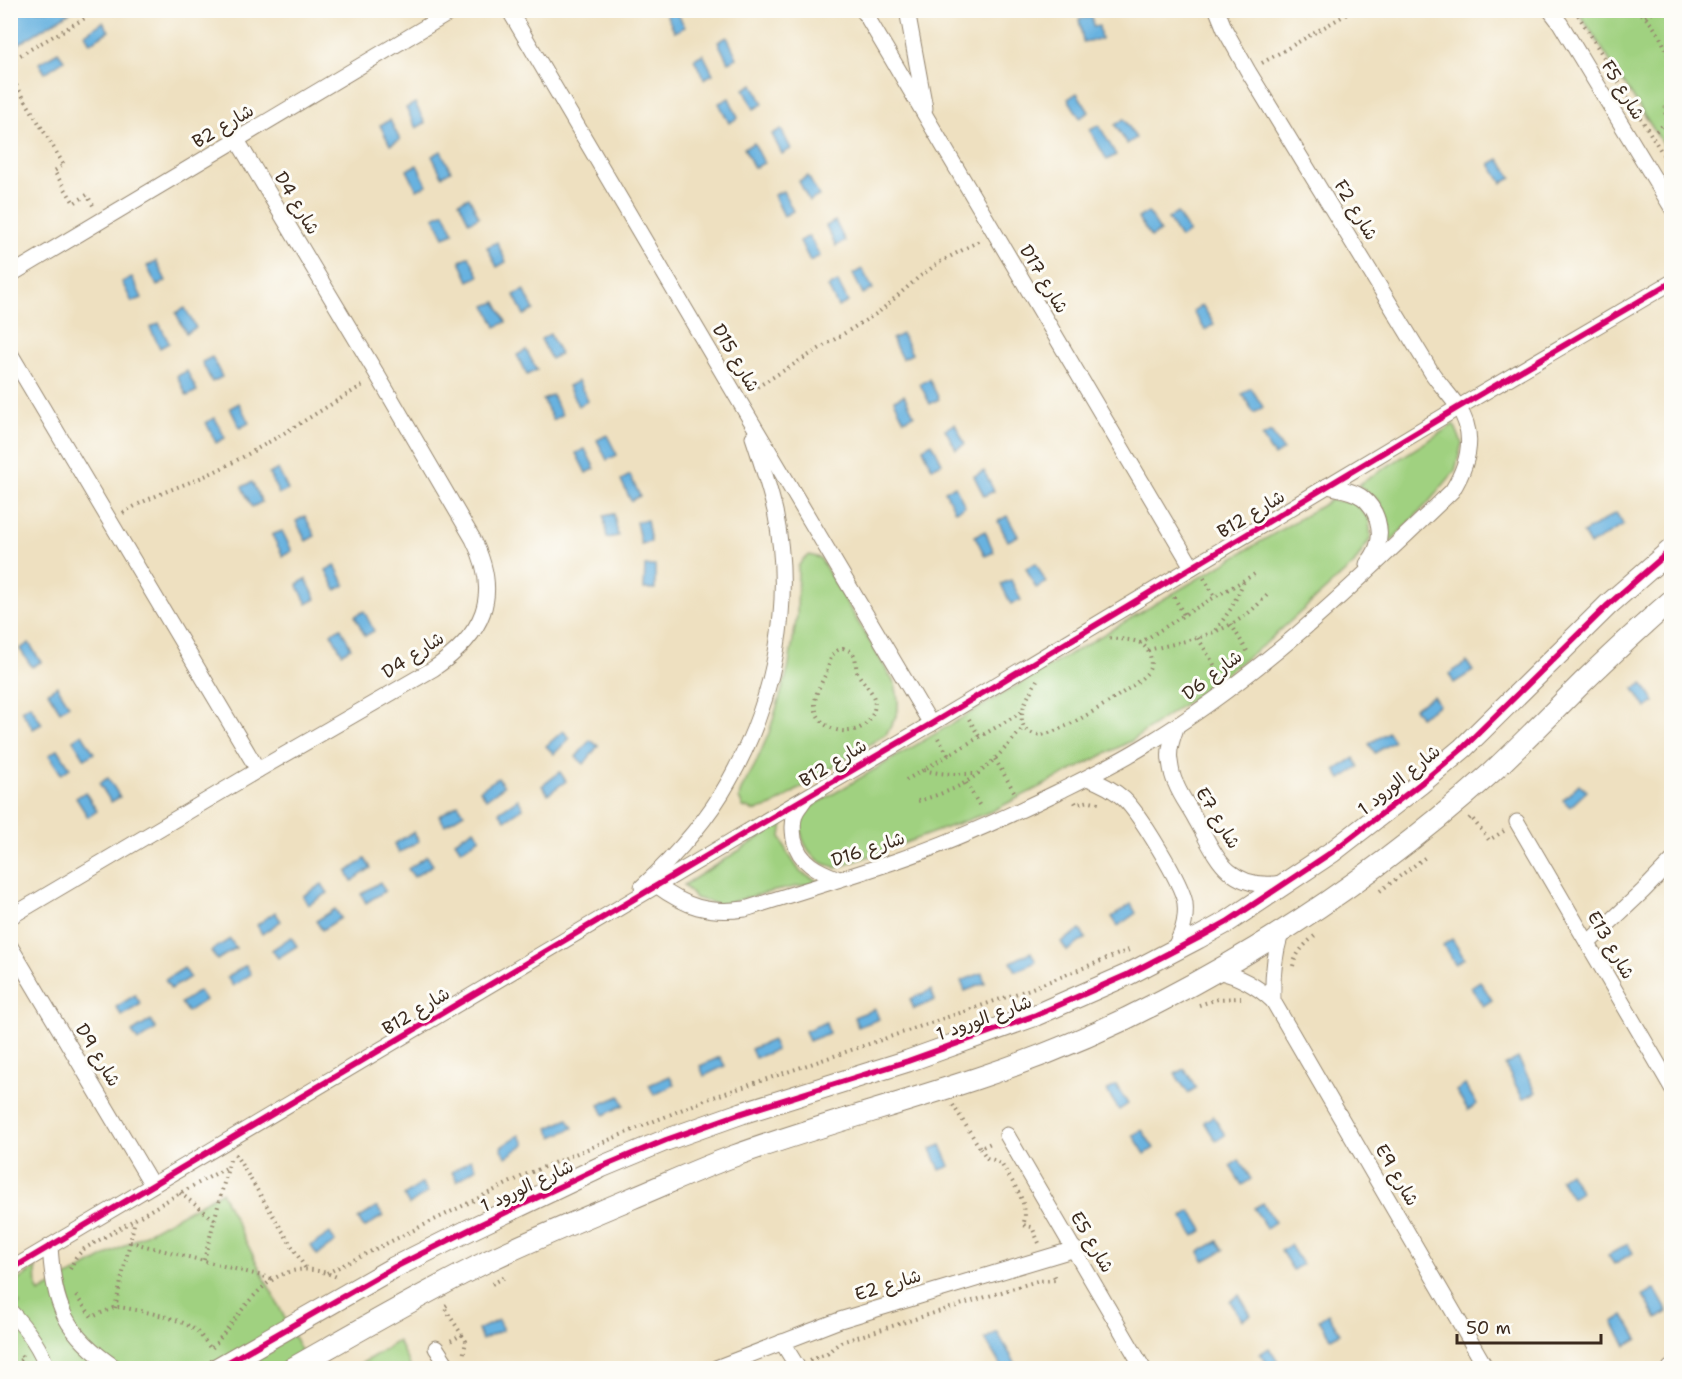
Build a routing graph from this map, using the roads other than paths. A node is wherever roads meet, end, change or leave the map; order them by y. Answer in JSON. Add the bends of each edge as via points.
{"nodes":[{"id":1,"x":454,"y":10,"type":"edge"},
{"id":2,"x":509,"y":10,"type":"edge"},
{"id":3,"x":863,"y":10,"type":"edge"},
{"id":4,"x":908,"y":10,"type":"edge"},
{"id":5,"x":1209,"y":10,"type":"edge"},
{"id":6,"x":1217,"y":10,"type":"edge"},
{"id":7,"x":1550,"y":10,"type":"edge"},
{"id":8,"x":1558,"y":17,"type":"edge"},
{"id":9,"x":1225,"y":30,"type":"junction"},
{"id":10,"x":926,"y":117,"type":"junction"},
{"id":11,"x":237,"y":140,"type":"junction"},
{"id":12,"x":1671,"y":208,"type":"edge"},
{"id":13,"x":10,"y":275,"type":"edge"},
{"id":14,"x":1671,"y":282,"type":"edge"},
{"id":15,"x":10,"y":353,"type":"edge"},
{"id":16,"x":740,"y":404,"type":"junction"},
{"id":17,"x":1459,"y":407,"type":"junction"},
{"id":18,"x":1327,"y":486,"type":"junction"},
{"id":19,"x":1671,"y":549,"type":"edge"},
{"id":20,"x":1198,"y":572,"type":"junction"},
{"id":21,"x":1349,"y":588,"type":"junction"},
{"id":22,"x":1671,"y":600,"type":"edge"},
{"id":23,"x":1177,"y":725,"type":"junction"},
{"id":24,"x":934,"y":730,"type":"junction"},
{"id":25,"x":258,"y":770,"type":"junction"},
{"id":26,"x":1087,"y":778,"type":"junction"},
{"id":27,"x":807,"y":796,"type":"junction"},
{"id":28,"x":1517,"y":822,"type":"road end"},
{"id":29,"x":1671,"y":861,"type":"edge"},
{"id":30,"x":839,"y":879,"type":"junction"},
{"id":31,"x":1285,"y":882,"type":"junction"},
{"id":32,"x":656,"y":885,"type":"junction"},
{"id":33,"x":619,"y":908,"type":"junction"},
{"id":34,"x":10,"y":917,"type":"edge"},
{"id":35,"x":1281,"y":933,"type":"junction"},
{"id":36,"x":1588,"y":943,"type":"junction"},
{"id":37,"x":10,"y":946,"type":"edge"},
{"id":38,"x":1171,"y":953,"type":"junction"},
{"id":39,"x":1217,"y":972,"type":"junction"},
{"id":40,"x":1273,"y":1000,"type":"junction"},
{"id":41,"x":1671,"y":1088,"type":"edge"},
{"id":42,"x":1007,"y":1135,"type":"road end"},
{"id":43,"x":152,"y":1185,"type":"junction"},
{"id":44,"x":50,"y":1246,"type":"junction"},
{"id":45,"x":1075,"y":1249,"type":"junction"},
{"id":46,"x":10,"y":1270,"type":"edge"},
{"id":47,"x":10,"y":1311,"type":"edge"},
{"id":48,"x":783,"y":1342,"type":"junction"},
{"id":49,"x":436,"y":1348,"type":"road end"},
{"id":50,"x":456,"y":1366,"type":"edge"},
{"id":51,"x":47,"y":1368,"type":"edge"},
{"id":52,"x":116,"y":1368,"type":"edge"},
{"id":53,"x":218,"y":1368,"type":"edge"},
{"id":54,"x":293,"y":1368,"type":"edge"},
{"id":55,"x":716,"y":1368,"type":"edge"},
{"id":56,"x":798,"y":1368,"type":"edge"},
{"id":57,"x":1143,"y":1368,"type":"edge"},
{"id":58,"x":1486,"y":1368,"type":"edge"}],
"edges":[{"from":1,"to":11,"type":"street","name":"B2 شارع"},
{"from":2,"to":16,"type":"street","name":"D15 شارع"},
{"from":3,"to":10,"type":"street","name":"D17 شارع"},
{"from":4,"to":10,"type":"street"},
{"from":5,"to":9,"type":"street","name":"F2 شارع"},
{"from":6,"to":9,"type":"street","name":"F2 شارع"},
{"from":7,"to":8,"type":"street","name":"F5 شارع"},
{"from":8,"to":12,"type":"street","name":"F5 شارع"},
{"from":9,"to":17,"type":"street","name":"F2 شارع","via":[[1431,373]]},
{"from":10,"to":20,"type":"street","name":"D17 شارع"},
{"from":11,"to":13,"type":"street","name":"B2 شارع"},
{"from":11,"to":25,"type":"street","name":"D4 شارع","via":[[481,555],[486,573],[484,609],[476,628],[449,658]]},
{"from":14,"to":17,"type":"street","name":"B12 شارع"},
{"from":15,"to":25,"type":"street"},
{"from":16,"to":24,"type":"street","name":"D15 شارع"},
{"from":16,"to":33,"type":"street","via":[[764,470],[781,555],[782,598],[770,683],[753,734],[729,783],[662,868]]},
{"from":17,"to":18,"type":"street","name":"B12 شارع"},
{"from":17,"to":21,"type":"street","name":"D6 شارع","via":[[1470,440],[1462,476],[1452,491]]},
{"from":18,"to":20,"type":"street","name":"B12 شارع"},
{"from":18,"to":21,"type":"street","name":"D6 شارع","via":[[1348,490],[1364,499],[1375,513],[1380,529],[1377,547]]},
{"from":19,"to":31,"type":"street","name":"شارع الورود 1","via":[[1463,748],[1332,852]]},
{"from":20,"to":24,"type":"street","name":"B12 شارع"},
{"from":21,"to":23,"type":"street","name":"D6 شارع","via":[[1271,656]]},
{"from":22,"to":35,"type":"street","via":[[1447,811],[1398,852]]},
{"from":23,"to":26,"type":"street","name":"D6 شارع"},
{"from":23,"to":31,"type":"street","name":"E7 شارع","via":[[1171,741],[1171,772],[1222,864],[1242,880],[1271,885]]},
{"from":24,"to":27,"type":"street","name":"B12 شارع"},
{"from":25,"to":34,"type":"street","name":"D4 شارع"},
{"from":26,"to":30,"type":"street","name":"D16 شارع","via":[[955,839]]},
{"from":26,"to":38,"type":"street","via":[[1113,789],[1132,807],[1174,874],[1185,902],[1185,920]]},
{"from":27,"to":30,"type":"street","via":[[795,814],[792,831],[796,847],[818,871]]},
{"from":27,"to":32,"type":"street","name":"B12 شارع"},
{"from":28,"to":36,"type":"street","name":"E13 شارع"},
{"from":29,"to":36,"type":"street"},
{"from":30,"to":32,"type":"street","name":"D16 شارع","via":[[727,912],[690,905]]},
{"from":31,"to":38,"type":"street","name":"شارع الورود 1","via":[[1227,922]]},
{"from":32,"to":33,"type":"street","name":"B12 شارع"},
{"from":33,"to":43,"type":"street","name":"B12 شارع"},
{"from":35,"to":39,"type":"street"},
{"from":35,"to":40,"type":"street","via":[[1273,970]]},
{"from":36,"to":41,"type":"street","name":"E13 شارع"},
{"from":37,"to":43,"type":"street","name":"D9 شارع"},
{"from":38,"to":53,"type":"street","name":"شارع الورود 1","via":[[1008,1026],[742,1113],[601,1167],[353,1289]]},
{"from":39,"to":40,"type":"street","name":"E9 شارع","via":[[1251,983]]},
{"from":39,"to":54,"type":"street","via":[[1041,1055],[731,1157],[562,1227],[421,1296]]},
{"from":40,"to":58,"type":"street","name":"E9 شارع"},
{"from":42,"to":45,"type":"street","name":"E5 شارع"},
{"from":43,"to":44,"type":"street","name":"B12 شارع"},
{"from":44,"to":46,"type":"street","name":"B12 شارع"},
{"from":44,"to":52,"type":"street","via":[[53,1283],[63,1315],[86,1346]]},
{"from":45,"to":48,"type":"street","name":"E2 شارع","via":[[870,1311]]},
{"from":45,"to":57,"type":"street","name":"E5 شارع"},
{"from":47,"to":51,"type":"street","via":[[39,1349]]},
{"from":48,"to":55,"type":"street","name":"E2 شارع"},
{"from":48,"to":56,"type":"street"},
{"from":49,"to":50,"type":"street"}]}
